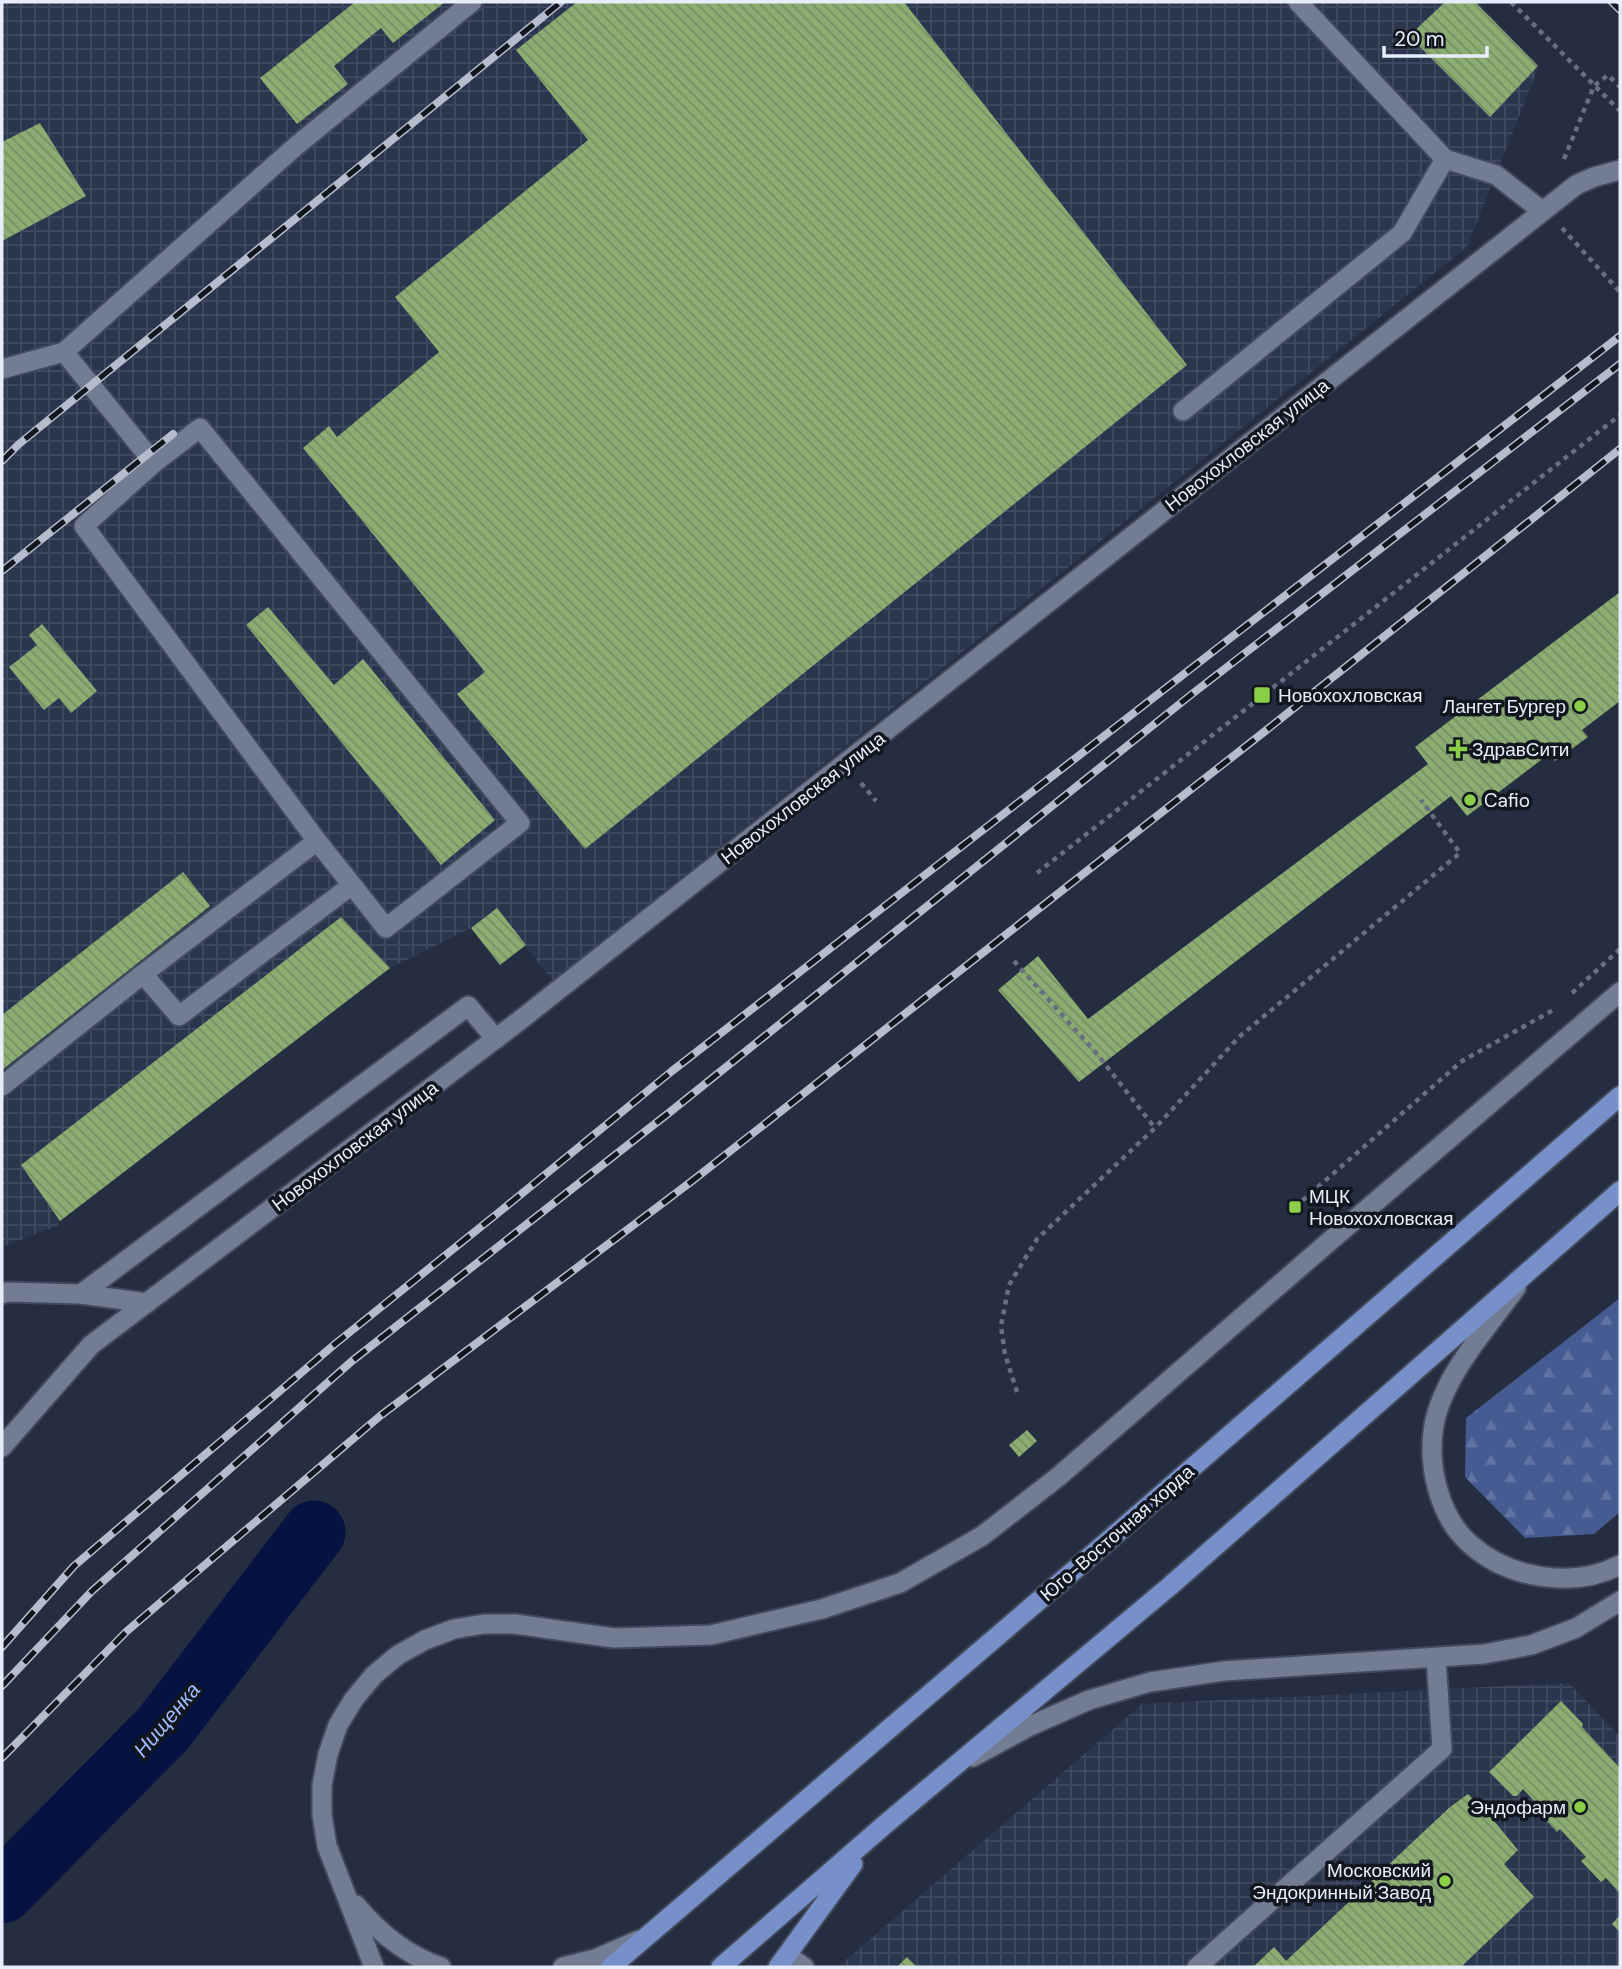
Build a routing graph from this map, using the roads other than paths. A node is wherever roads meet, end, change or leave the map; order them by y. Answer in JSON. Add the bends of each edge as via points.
{"nodes":[{"id":1,"x":472,"y":2,"type":"edge"},
{"id":2,"x":1298,"y":2,"type":"edge"},
{"id":3,"x":1445,"y":159,"type":"junction"},
{"id":4,"x":1620,"y":170,"type":"edge"},
{"id":5,"x":1542,"y":211,"type":"junction"},
{"id":6,"x":64,"y":352,"type":"junction"},
{"id":7,"x":2,"y":369,"type":"edge"},
{"id":8,"x":1183,"y":411,"type":"dead end"},
{"id":9,"x":154,"y":463,"type":"junction"},
{"id":10,"x":317,"y":841,"type":"junction"},
{"id":11,"x":352,"y":885,"type":"junction"},
{"id":12,"x":143,"y":974,"type":"junction"},
{"id":13,"x":1620,"y":992,"type":"edge"},
{"id":14,"x":496,"y":1039,"type":"junction"},
{"id":15,"x":2,"y":1086,"type":"edge"},
{"id":16,"x":1620,"y":1096,"type":"edge"},
{"id":17,"x":1615,"y":1195,"type":"edge"},
{"id":18,"x":1522,"y":1278,"type":"junction"},
{"id":19,"x":2,"y":1294,"type":"edge"},
{"id":20,"x":81,"y":1294,"type":"junction"},
{"id":21,"x":147,"y":1303,"type":"junction"},
{"id":22,"x":2,"y":1447,"type":"edge"},
{"id":23,"x":1620,"y":1565,"type":"edge"},
{"id":24,"x":1620,"y":1601,"type":"edge"},
{"id":25,"x":1436,"y":1658,"type":"junction"},
{"id":26,"x":951,"y":1769,"type":"junction"},
{"id":27,"x":890,"y":1821,"type":"junction"},
{"id":28,"x":338,"y":1875,"type":"junction"},
{"id":29,"x":647,"y":1936,"type":"junction"},
{"id":30,"x":782,"y":1961,"type":"edge"},
{"id":31,"x":374,"y":1967,"type":"edge"},
{"id":32,"x":441,"y":1967,"type":"edge"},
{"id":33,"x":563,"y":1967,"type":"edge"},
{"id":34,"x":611,"y":1967,"type":"edge"},
{"id":35,"x":721,"y":1967,"type":"edge"},
{"id":36,"x":804,"y":1967,"type":"edge"},
{"id":37,"x":1197,"y":1967,"type":"edge"}],
"edges":[{"from":1,"to":6,"type":"street","via":[[296,146]]},
{"from":2,"to":3,"type":"street"},
{"from":3,"to":5,"type":"street","via":[[1496,175]]},
{"from":3,"to":8,"type":"street","via":[[1402,233]]},
{"from":4,"to":5,"type":"street","name":"Новохохловская улица","via":[[1576,185]]},
{"from":5,"to":14,"type":"street","name":"Новохохловская улица"},
{"from":6,"to":7,"type":"street"},
{"from":6,"to":9,"type":"street"},
{"from":9,"to":10,"type":"street","via":[[84,527]]},
{"from":9,"to":11,"type":"street","via":[[200,428],[520,823],[386,928]]},
{"from":10,"to":11,"type":"street"},
{"from":10,"to":12,"type":"street"},
{"from":11,"to":12,"type":"street","via":[[179,1016]]},
{"from":12,"to":15,"type":"street"},
{"from":13,"to":28,"type":"street","via":[[1058,1477],[982,1536],[900,1583],[822,1609],[711,1635],[614,1637],[484,1624],[454,1629],[398,1655],[354,1699],[328,1754],[322,1815]]},
{"from":14,"to":20,"type":"street","via":[[468,1006]]},
{"from":14,"to":21,"type":"street","name":"Новохохловская улица"},
{"from":16,"to":29,"type":"main road","name":"Юго-Восточная хорда"},
{"from":17,"to":18,"type":"main road"},
{"from":18,"to":23,"type":"street","via":[[1444,1391],[1434,1426],[1436,1485],[1449,1518],[1469,1544],[1497,1562],[1530,1575],[1567,1578]]},
{"from":18,"to":26,"type":"main road","via":[[1170,1586]]},
{"from":19,"to":20,"type":"street"},
{"from":20,"to":21,"type":"street"},
{"from":21,"to":22,"type":"street","name":"Новохохловская улица","via":[[91,1345]]},
{"from":24,"to":25,"type":"street","via":[[1576,1628],[1531,1645]]},
{"from":25,"to":26,"type":"street","via":[[1224,1671],[1150,1682],[1089,1700]]},
{"from":25,"to":37,"type":"street","via":[[1442,1749]]},
{"from":26,"to":27,"type":"main road"},
{"from":27,"to":30,"type":"main road","via":[[840,1880]]},
{"from":27,"to":35,"type":"main road"},
{"from":28,"to":31,"type":"street"},
{"from":28,"to":32,"type":"street","via":[[373,1925],[396,1945]]},
{"from":29,"to":33,"type":"street","via":[[595,1959]]},
{"from":29,"to":34,"type":"main road","name":"Юго-Восточная хорда"},
{"from":30,"to":36,"type":"street"}]}
